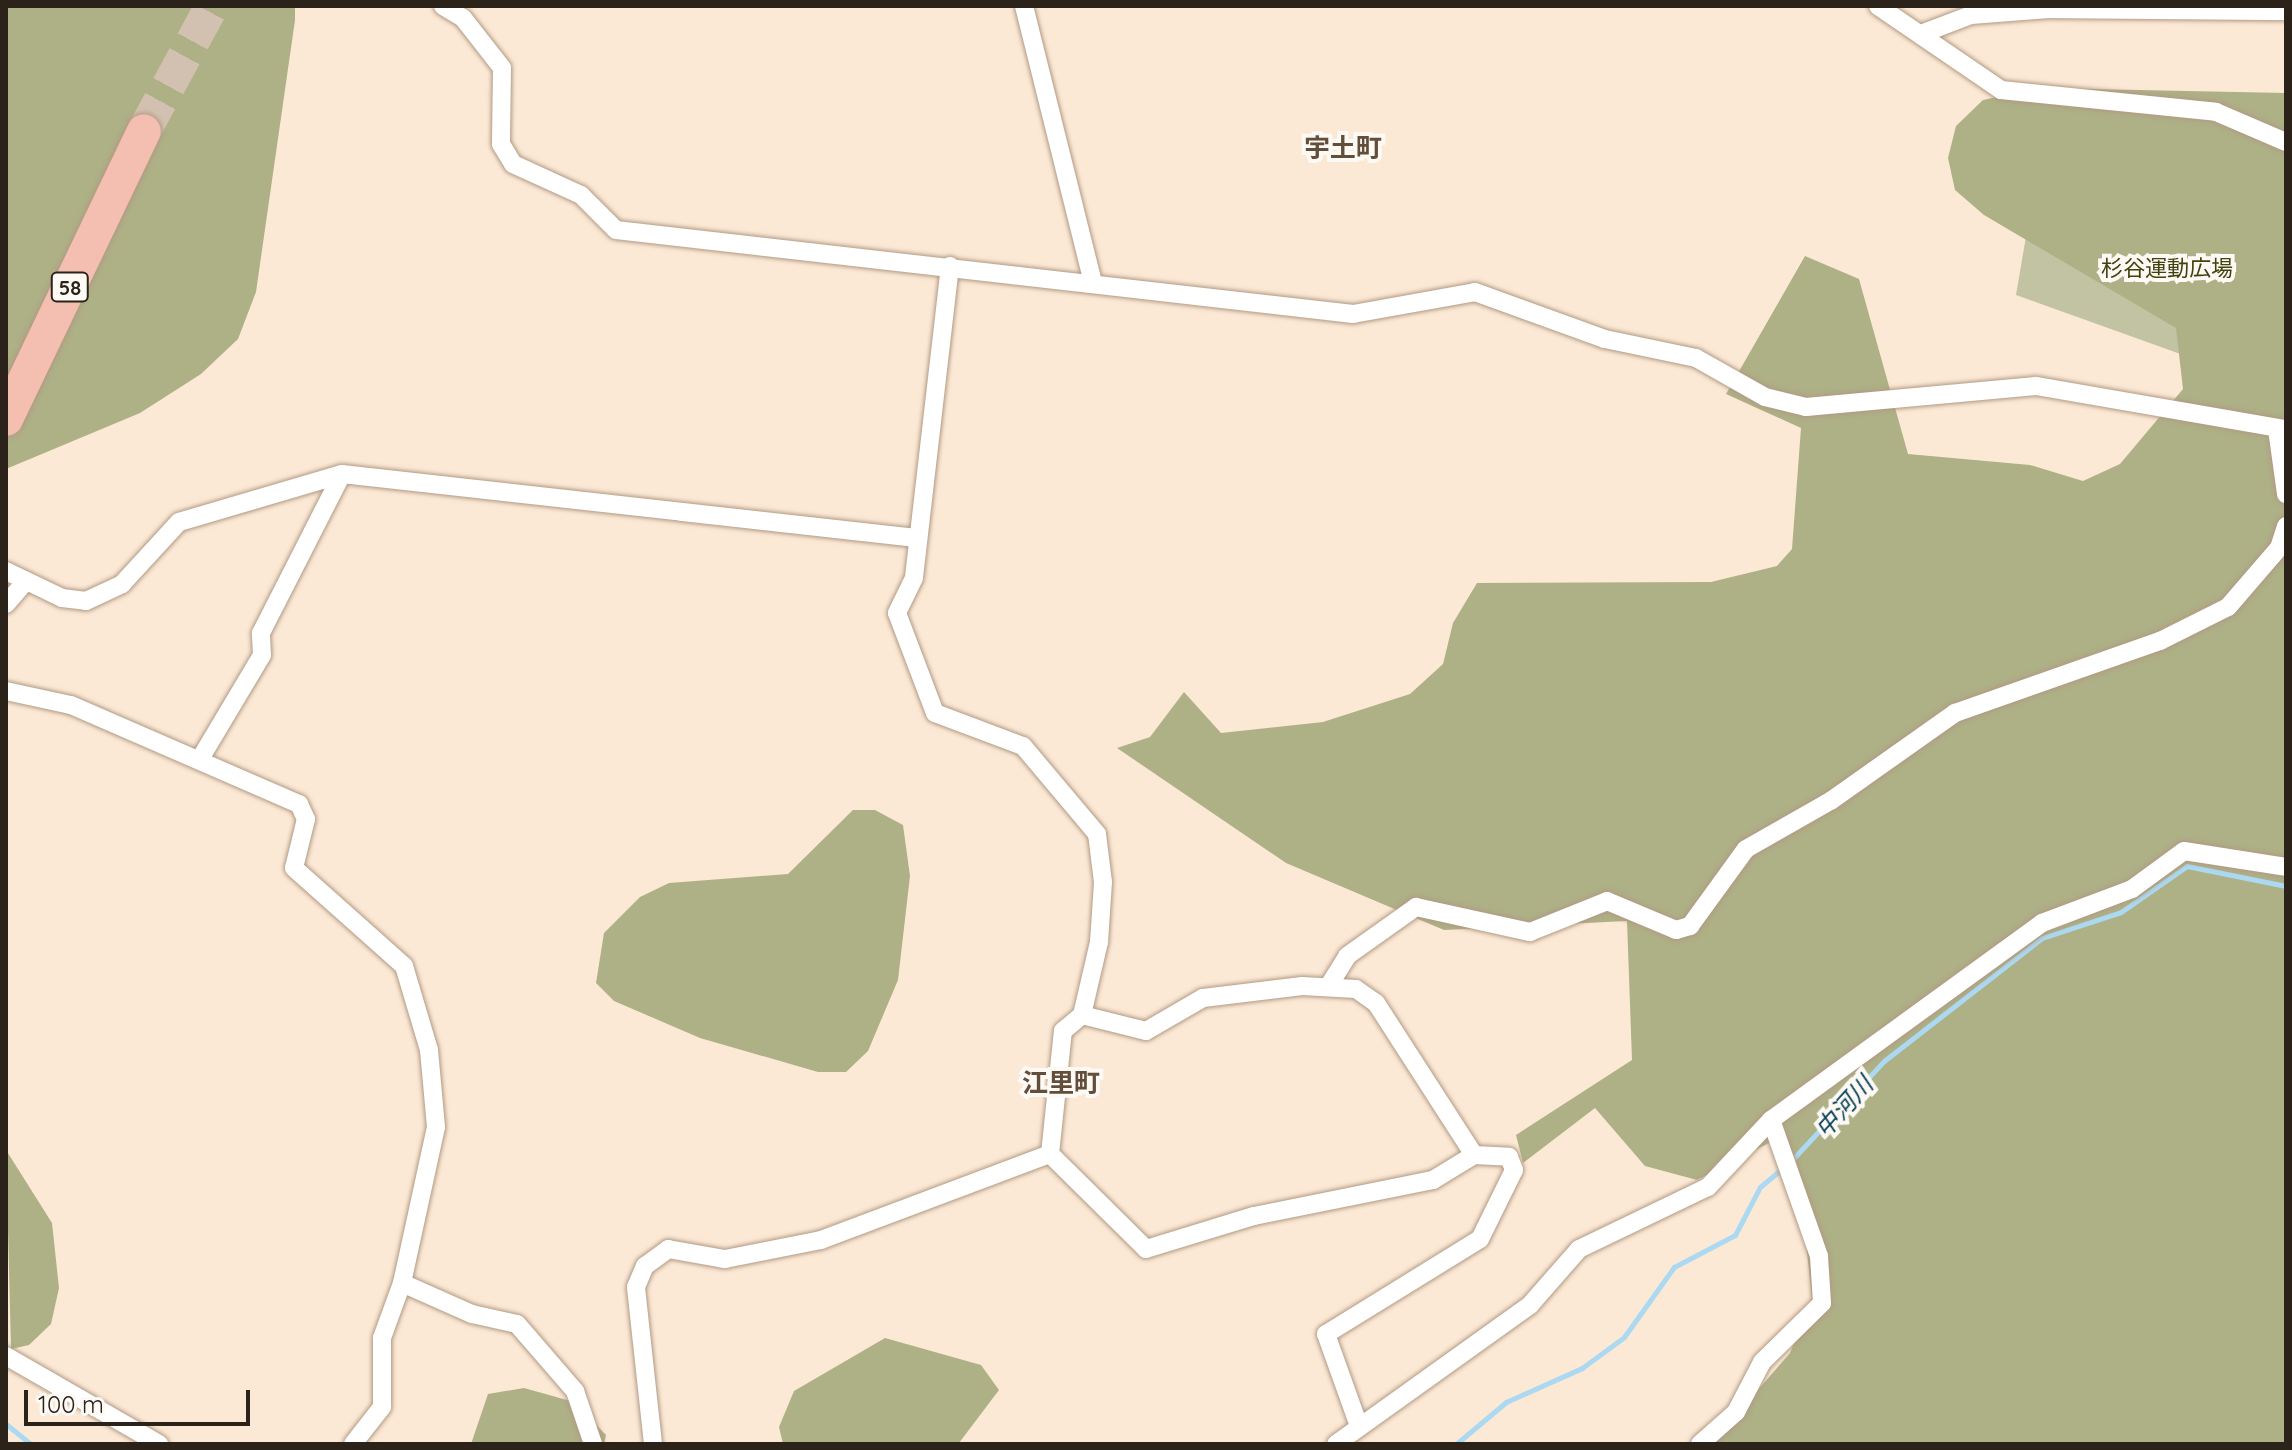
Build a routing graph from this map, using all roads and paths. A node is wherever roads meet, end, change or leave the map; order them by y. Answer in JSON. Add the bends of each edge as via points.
{"nodes":[{"id":1,"x":443,"y":6,"type":"edge"},
{"id":2,"x":1024,"y":6,"type":"edge"},
{"id":3,"x":1878,"y":6,"type":"edge"},
{"id":4,"x":2276,"y":9,"type":"edge"},
{"id":5,"x":1921,"y":34,"type":"junction"},
{"id":6,"x":144,"y":131,"type":"tunnel mouth"},
{"id":7,"x":2286,"y":142,"type":"edge"},
{"id":8,"x":950,"y":266,"type":"junction"},
{"id":9,"x":1093,"y":283,"type":"junction"},
{"id":10,"x":11,"y":410,"type":"edge"},
{"id":11,"x":2281,"y":429,"type":"edge"},
{"id":12,"x":342,"y":474,"type":"junction"},
{"id":13,"x":2286,"y":494,"type":"edge"},
{"id":14,"x":2286,"y":526,"type":"edge"},
{"id":15,"x":916,"y":538,"type":"junction"},
{"id":16,"x":15,"y":576,"type":"edge"},
{"id":17,"x":6,"y":604,"type":"edge"},
{"id":18,"x":6,"y":691,"type":"edge"},
{"id":19,"x":200,"y":759,"type":"junction"},
{"id":20,"x":2286,"y":867,"type":"edge"},
{"id":21,"x":1328,"y":987,"type":"junction"},
{"id":22,"x":1082,"y":1015,"type":"junction"},
{"id":23,"x":1771,"y":1120,"type":"junction"},
{"id":24,"x":1050,"y":1154,"type":"junction"},
{"id":25,"x":1474,"y":1155,"type":"junction"},
{"id":26,"x":402,"y":1283,"type":"junction"},
{"id":27,"x":6,"y":1356,"type":"edge"},
{"id":28,"x":1359,"y":1426,"type":"junction"},
{"id":29,"x":159,"y":1444,"type":"edge"},
{"id":30,"x":353,"y":1444,"type":"edge"},
{"id":31,"x":593,"y":1444,"type":"edge"},
{"id":32,"x":653,"y":1444,"type":"edge"},
{"id":33,"x":1336,"y":1444,"type":"edge"},
{"id":34,"x":1700,"y":1444,"type":"edge"}],
"edges":[{"from":1,"to":8,"type":"street","via":[[463,18],[502,68],[505,155],[522,172],[586,199],[611,228]]},
{"from":2,"to":9,"type":"street"},
{"from":3,"to":5,"type":"street"},
{"from":4,"to":5,"type":"street","via":[[2049,9],[1971,15]]},
{"from":5,"to":7,"type":"street","via":[[1982,82],[2024,97],[2216,112]]},
{"from":6,"to":10,"type":"highway","number":"58"},
{"from":8,"to":9,"type":"street"},
{"from":8,"to":15,"type":"street"},
{"from":9,"to":11,"type":"street","via":[[1353,314],[1475,292],[1605,339],[1696,358],[1765,397],[1806,407],[2036,386]]},
{"from":11,"to":13,"type":"street"},
{"from":12,"to":15,"type":"street"},
{"from":12,"to":16,"type":"street","via":[[179,522],[105,595],[73,601]]},
{"from":12,"to":19,"type":"street","via":[[261,633],[262,655]]},
{"from":14,"to":21,"type":"street","via":[[2279,548],[2228,607],[2160,641],[1955,713],[1832,800],[1746,849],[1690,926],[1676,930],[1607,901],[1530,932],[1416,907],[1347,956]]},
{"from":15,"to":22,"type":"street","via":[[914,578],[897,613],[935,713],[1023,746],[1097,834],[1099,942]]},
{"from":16,"to":17,"type":"street"},
{"from":18,"to":19,"type":"street","via":[[71,705]]},
{"from":19,"to":26,"type":"street","via":[[299,804],[306,819],[294,868],[404,966],[429,1050],[436,1127]]},
{"from":20,"to":23,"type":"street","via":[[2184,851],[2132,889],[2042,923],[2003,947]]},
{"from":21,"to":22,"type":"street","via":[[1203,998],[1146,1031]]},
{"from":21,"to":25,"type":"street","via":[[1356,989],[1376,1003]]},
{"from":22,"to":24,"type":"street","via":[[1063,1031]]},
{"from":23,"to":28,"type":"street","via":[[1708,1187],[1579,1249],[1530,1305]]},
{"from":23,"to":34,"type":"street","via":[[1823,1273],[1822,1303],[1762,1362],[1736,1412]]},
{"from":24,"to":25,"type":"street","via":[[1146,1249],[1254,1216],[1433,1180]]},
{"from":24,"to":32,"type":"street","via":[[821,1240],[725,1259],[668,1249],[645,1266],[636,1287]]},
{"from":25,"to":28,"type":"street","via":[[1501,1152],[1514,1165],[1480,1239],[1326,1334]]},
{"from":26,"to":30,"type":"street","via":[[382,1338],[382,1407]]},
{"from":26,"to":31,"type":"street","via":[[472,1314],[517,1324],[575,1391]]},
{"from":27,"to":29,"type":"street"},
{"from":28,"to":33,"type":"street"}]}
